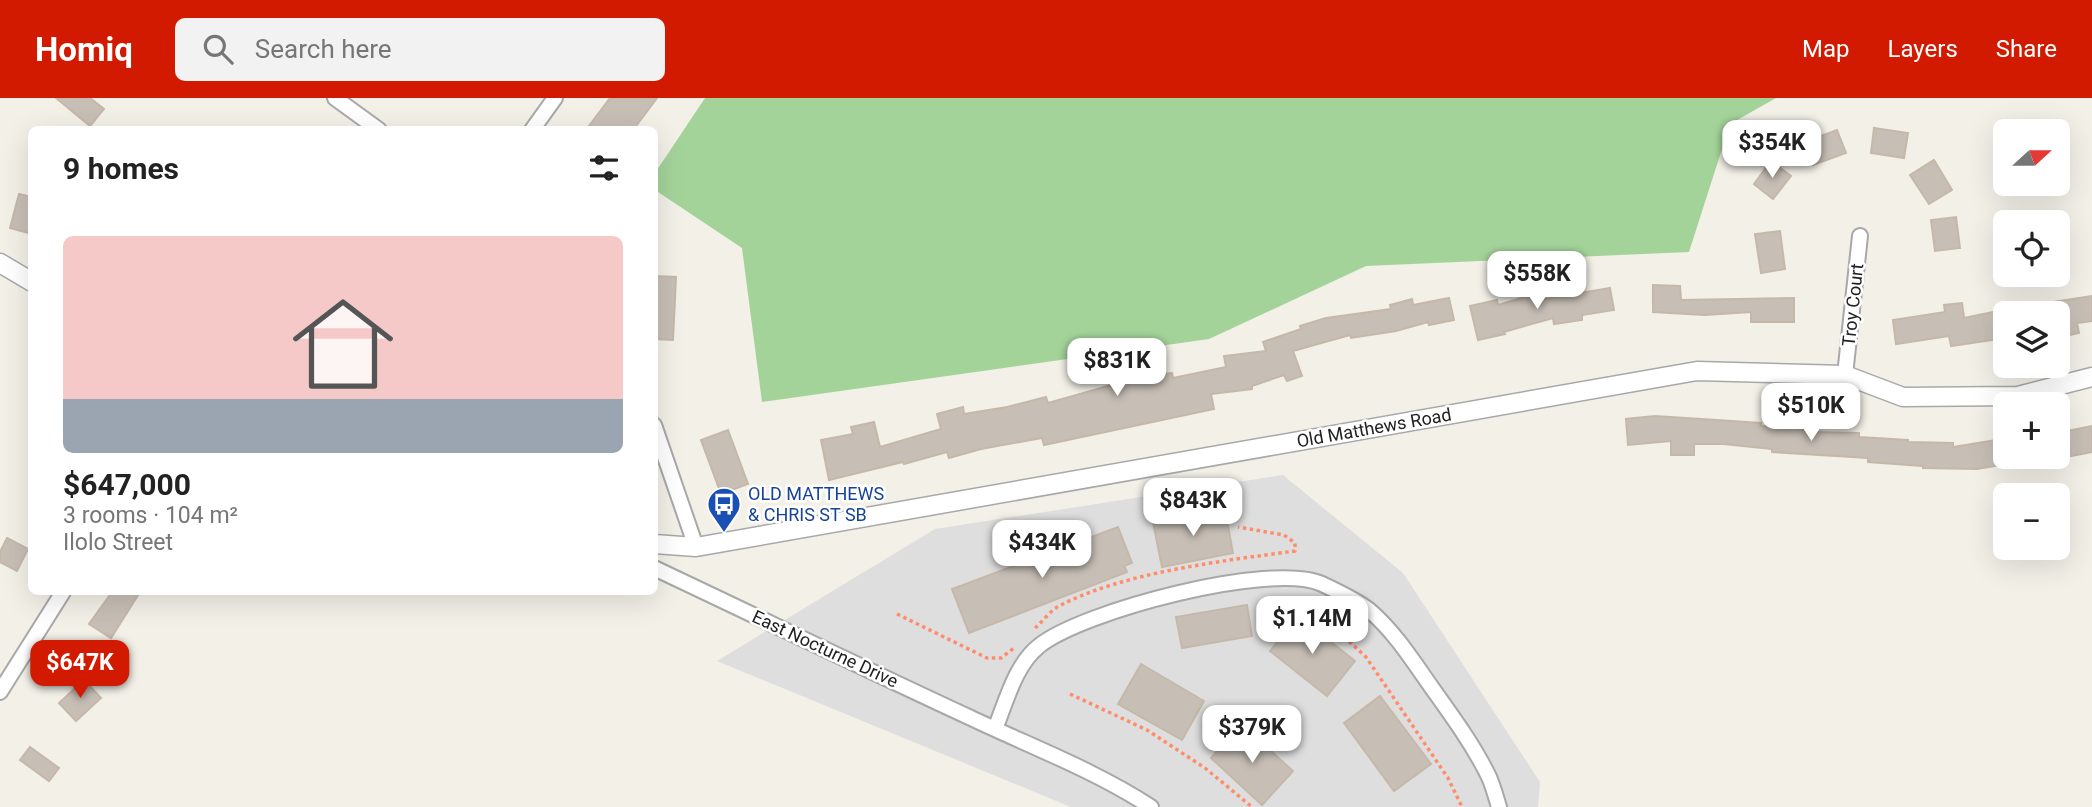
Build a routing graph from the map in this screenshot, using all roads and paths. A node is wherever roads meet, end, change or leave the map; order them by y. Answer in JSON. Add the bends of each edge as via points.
{"nodes":[{"id":1,"x":335,"y":98,"type":"edge"},
{"id":2,"x":555,"y":98,"type":"edge"},
{"id":3,"x":374,"y":126,"type":"edge"},
{"id":4,"x":536,"y":126,"type":"edge"},
{"id":5,"x":1860,"y":236,"type":"dead end"},
{"id":6,"x":0,"y":263,"type":"edge"},
{"id":7,"x":28,"y":280,"type":"edge"},
{"id":8,"x":1845,"y":375,"type":"junction"},
{"id":9,"x":2092,"y":377,"type":"edge"},
{"id":10,"x":658,"y":437,"type":"edge"},
{"id":11,"x":1238,"y":527,"type":"dead end"},
{"id":12,"x":658,"y":544,"type":"edge"},
{"id":13,"x":696,"y":547,"type":"junction"},
{"id":14,"x":658,"y":570,"type":"edge"},
{"id":15,"x":61,"y":595,"type":"edge"},
{"id":16,"x":1270,"y":608,"type":"dead end"},
{"id":17,"x":897,"y":614,"type":"dead end"},
{"id":18,"x":1030,"y":634,"type":"dead end"},
{"id":19,"x":1021,"y":643,"type":"dead end"},
{"id":20,"x":0,"y":692,"type":"edge"},
{"id":21,"x":1070,"y":694,"type":"dead end"},
{"id":22,"x":995,"y":729,"type":"junction"},
{"id":23,"x":1151,"y":807,"type":"edge"},
{"id":24,"x":1252,"y":807,"type":"edge"},
{"id":25,"x":1462,"y":807,"type":"edge"},
{"id":26,"x":1499,"y":807,"type":"edge"}],
"edges":[{"from":1,"to":3,"type":"street"},
{"from":2,"to":4,"type":"street"},
{"from":5,"to":8,"type":"street","name":"Troy Court"},
{"from":6,"to":7,"type":"street"},
{"from":8,"to":9,"type":"street","name":"Old Matthews Road","via":[[1903,397],[2018,396]]},
{"from":8,"to":13,"type":"street","name":"Old Matthews Road","via":[[1697,371]]},
{"from":10,"to":13,"type":"street"},
{"from":11,"to":18,"type":"path","via":[[1284,535],[1295,543],[1295,551],[1151,575],[1088,594],[1056,608]]},
{"from":12,"to":13,"type":"street","name":"Old Matthews Road"},
{"from":14,"to":22,"type":"street","name":"East Nocturne Drive"},
{"from":15,"to":20,"type":"street"},
{"from":16,"to":25,"type":"path","via":[[1316,611],[1366,657],[1448,778]]},
{"from":17,"to":19,"type":"path","via":[[987,658],[1001,658]]},
{"from":21,"to":24,"type":"path","via":[[1147,730],[1205,768]]},
{"from":22,"to":23,"type":"street","name":"East Nocturne Drive","via":[[1066,760]]},
{"from":22,"to":26,"type":"street","via":[[1022,665],[1039,646],[1066,630],[1187,591],[1261,578],[1294,578],[1320,583],[1368,610],[1403,646],[1489,778]]}]}
